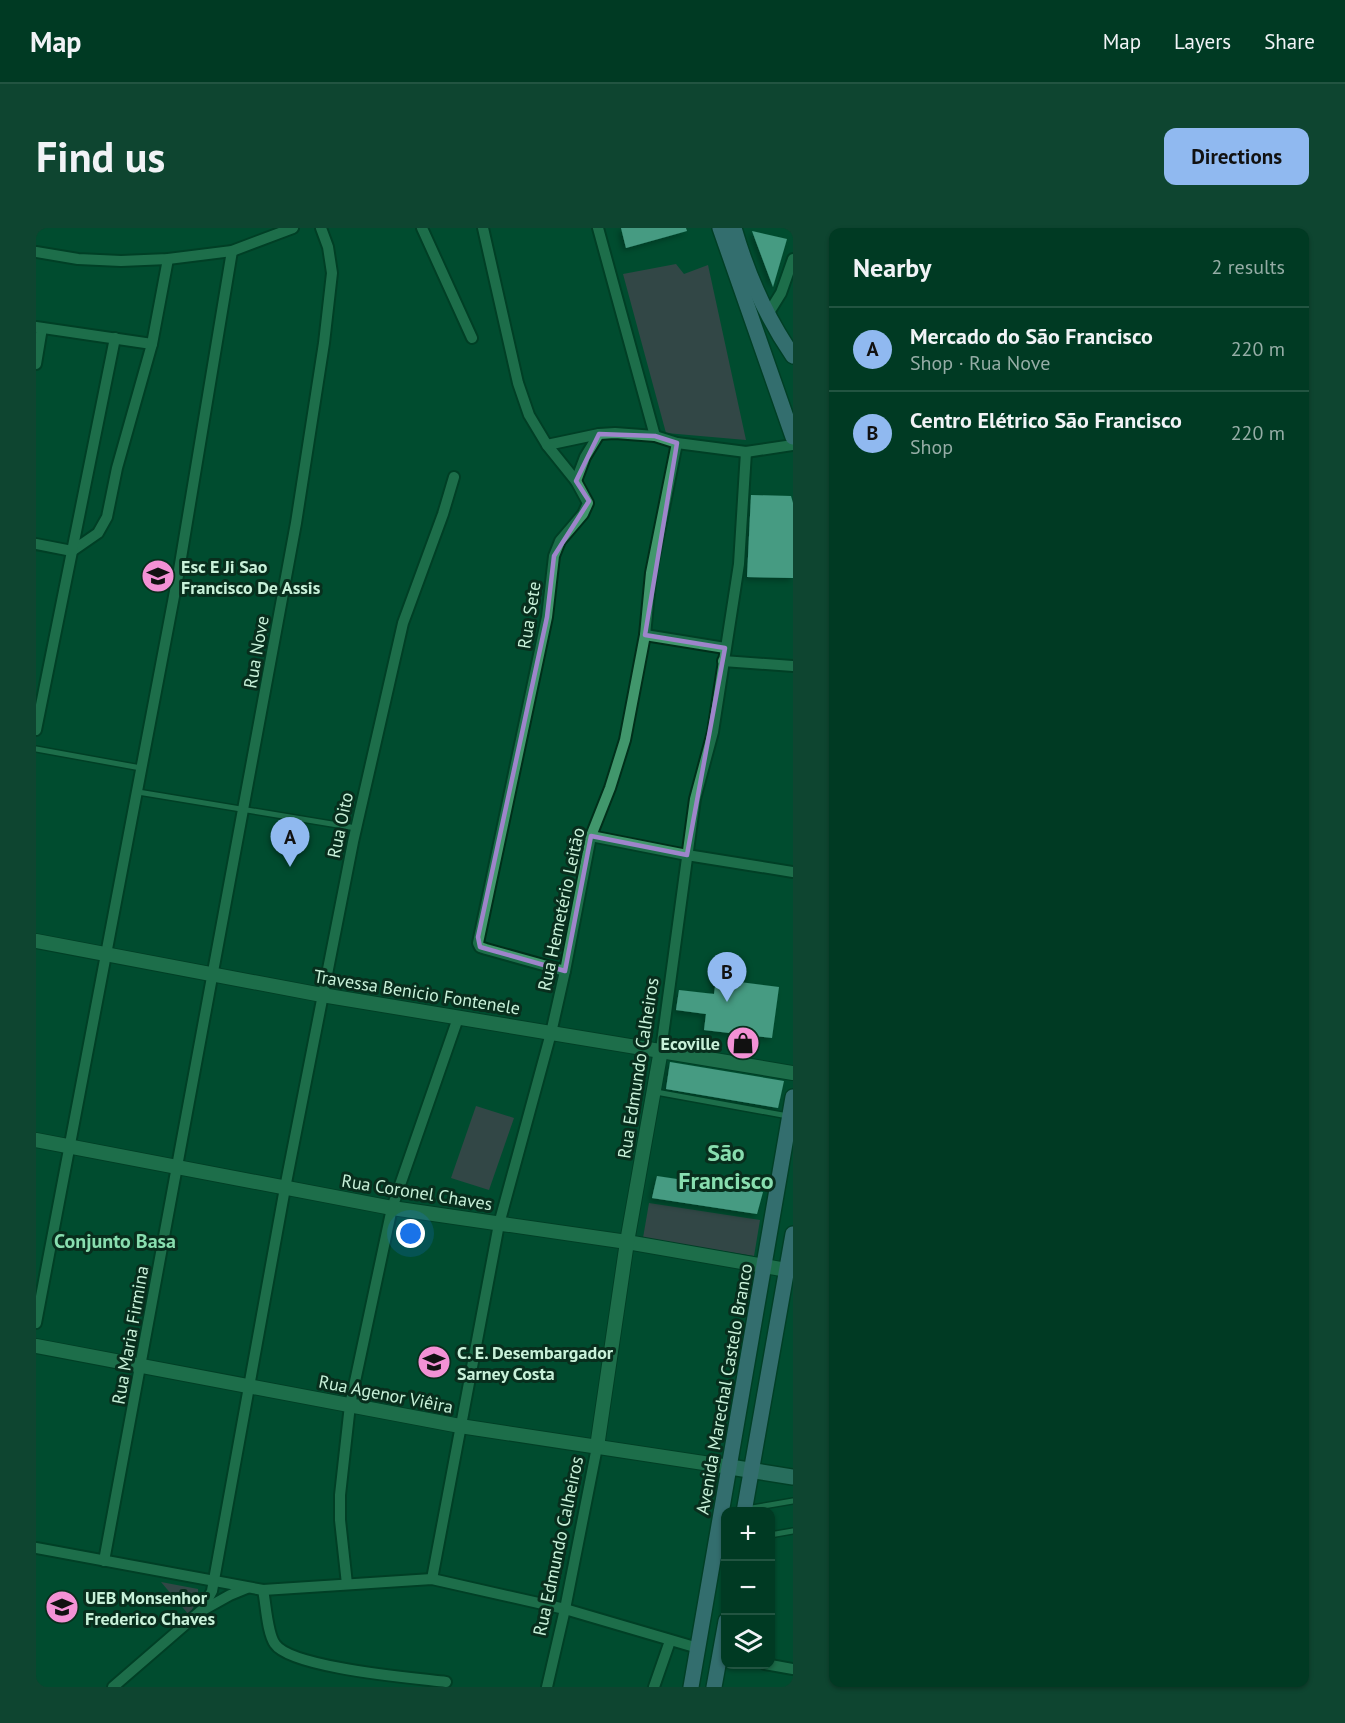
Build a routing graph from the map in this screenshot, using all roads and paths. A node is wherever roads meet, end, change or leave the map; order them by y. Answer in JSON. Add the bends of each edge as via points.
{"nodes":[{"id":1,"x":293,"y":228,"type":"edge"},
{"id":2,"x":321,"y":228,"type":"edge"},
{"id":3,"x":422,"y":228,"type":"edge"},
{"id":4,"x":483,"y":228,"type":"edge"},
{"id":5,"x":598,"y":228,"type":"edge"},
{"id":6,"x":720,"y":228,"type":"edge"},
{"id":7,"x":734,"y":228,"type":"edge"},
{"id":8,"x":232,"y":251,"type":"junction"},
{"id":9,"x":36,"y":252,"type":"edge"},
{"id":10,"x":168,"y":259,"type":"junction"},
{"id":11,"x":793,"y":259,"type":"edge"},
{"id":12,"x":768,"y":314,"type":"junction"},
{"id":13,"x":39,"y":327,"type":"edge"},
{"id":14,"x":115,"y":338,"type":"junction"},
{"id":15,"x":472,"y":338,"type":"dead end"},
{"id":16,"x":152,"y":344,"type":"junction"},
{"id":17,"x":793,"y":356,"type":"edge"},
{"id":18,"x":36,"y":364,"type":"edge"},
{"id":19,"x":599,"y":434,"type":"junction"},
{"id":20,"x":655,"y":436,"type":"junction"},
{"id":21,"x":793,"y":437,"type":"edge"},
{"id":22,"x":677,"y":443,"type":"junction"},
{"id":23,"x":547,"y":445,"type":"junction"},
{"id":24,"x":793,"y":445,"type":"edge"},
{"id":25,"x":746,"y":452,"type":"junction"},
{"id":26,"x":454,"y":477,"type":"dead end"},
{"id":27,"x":576,"y":482,"type":"junction"},
{"id":28,"x":36,"y":544,"type":"edge"},
{"id":29,"x":72,"y":551,"type":"junction"},
{"id":30,"x":645,"y":634,"type":"junction"},
{"id":31,"x":725,"y":648,"type":"junction"},
{"id":32,"x":723,"y":661,"type":"junction"},
{"id":33,"x":793,"y":666,"type":"edge"},
{"id":34,"x":36,"y":730,"type":"edge"},
{"id":35,"x":36,"y":749,"type":"edge"},
{"id":36,"x":141,"y":768,"type":"junction"},
{"id":37,"x":136,"y":792,"type":"junction"},
{"id":38,"x":243,"y":809,"type":"junction"},
{"id":39,"x":356,"y":828,"type":"junction"},
{"id":40,"x":591,"y":836,"type":"junction"},
{"id":41,"x":687,"y":855,"type":"junction"},
{"id":42,"x":793,"y":872,"type":"edge"},
{"id":43,"x":36,"y":941,"type":"edge"},
{"id":44,"x":106,"y":955,"type":"junction"},
{"id":45,"x":565,"y":971,"type":"junction"},
{"id":46,"x":213,"y":974,"type":"junction"},
{"id":47,"x":322,"y":995,"type":"junction"},
{"id":48,"x":458,"y":1018,"type":"junction"},
{"id":49,"x":551,"y":1033,"type":"junction"},
{"id":50,"x":661,"y":1050,"type":"junction"},
{"id":51,"x":793,"y":1073,"type":"edge"},
{"id":52,"x":653,"y":1091,"type":"junction"},
{"id":53,"x":793,"y":1097,"type":"edge"},
{"id":54,"x":790,"y":1116,"type":"junction"},
{"id":55,"x":36,"y":1140,"type":"edge"},
{"id":56,"x":68,"y":1146,"type":"junction"},
{"id":57,"x":177,"y":1167,"type":"junction"},
{"id":58,"x":285,"y":1188,"type":"junction"},
{"id":59,"x":392,"y":1208,"type":"junction"},
{"id":60,"x":499,"y":1224,"type":"junction"},
{"id":61,"x":793,"y":1234,"type":"edge"},
{"id":62,"x":627,"y":1242,"type":"junction"},
{"id":63,"x":764,"y":1266,"type":"junction"},
{"id":64,"x":790,"y":1270,"type":"edge"},
{"id":65,"x":36,"y":1323,"type":"edge"},
{"id":66,"x":36,"y":1346,"type":"edge"},
{"id":67,"x":141,"y":1367,"type":"junction"},
{"id":68,"x":249,"y":1388,"type":"junction"},
{"id":69,"x":350,"y":1405,"type":"junction"},
{"id":70,"x":460,"y":1426,"type":"junction"},
{"id":71,"x":597,"y":1447,"type":"junction"},
{"id":72,"x":730,"y":1467,"type":"junction"},
{"id":73,"x":751,"y":1471,"type":"junction"},
{"id":74,"x":793,"y":1477,"type":"edge"},
{"id":75,"x":793,"y":1502,"type":"edge"},
{"id":76,"x":745,"y":1507,"type":"edge"},
{"id":77,"x":762,"y":1507,"type":"edge"},
{"id":78,"x":793,"y":1531,"type":"edge"},
{"id":79,"x":775,"y":1534,"type":"edge"},
{"id":80,"x":36,"y":1548,"type":"edge"},
{"id":81,"x":104,"y":1561,"type":"junction"},
{"id":82,"x":432,"y":1579,"type":"junction"},
{"id":83,"x":214,"y":1582,"type":"junction"},
{"id":84,"x":347,"y":1584,"type":"junction"},
{"id":85,"x":248,"y":1588,"type":"junction"},
{"id":86,"x":263,"y":1590,"type":"junction"},
{"id":87,"x":565,"y":1609,"type":"junction"},
{"id":88,"x":202,"y":1611,"type":"junction"},
{"id":89,"x":670,"y":1641,"type":"junction"},
{"id":90,"x":698,"y":1648,"type":"junction"},
{"id":91,"x":721,"y":1662,"type":"edge"},
{"id":92,"x":775,"y":1666,"type":"edge"},
{"id":93,"x":793,"y":1669,"type":"edge"},
{"id":94,"x":446,"y":1682,"type":"dead end"},
{"id":95,"x":113,"y":1687,"type":"edge"},
{"id":96,"x":547,"y":1687,"type":"edge"},
{"id":97,"x":654,"y":1687,"type":"edge"},
{"id":98,"x":691,"y":1687,"type":"edge"},
{"id":99,"x":714,"y":1687,"type":"edge"}],
"edges":[{"from":1,"to":8,"type":"street"},
{"from":2,"to":38,"type":"street","name":"Rua Nove","via":[[332,273],[324,343],[296,523]]},
{"from":3,"to":15,"type":"street"},
{"from":4,"to":23,"type":"street","name":"Rua Sete","via":[[518,382],[529,415]]},
{"from":5,"to":20,"type":"street"},
{"from":6,"to":21,"type":"main road"},
{"from":7,"to":12,"type":"main road"},
{"from":8,"to":10,"type":"street"},
{"from":8,"to":36,"type":"street","via":[[179,570]]},
{"from":9,"to":10,"type":"street","via":[[78,259]]},
{"from":10,"to":16,"type":"street"},
{"from":11,"to":12,"type":"street","via":[[781,293]]},
{"from":12,"to":17,"type":"main road"},
{"from":13,"to":14,"type":"street"},
{"from":13,"to":18,"type":"street"},
{"from":14,"to":16,"type":"street"},
{"from":14,"to":29,"type":"street"},
{"from":16,"to":29,"type":"street","via":[[107,517],[98,533]]},
{"from":19,"to":20,"type":"street"},
{"from":19,"to":23,"type":"street"},
{"from":19,"to":27,"type":"street"},
{"from":20,"to":22,"type":"street"},
{"from":22,"to":25,"type":"street"},
{"from":22,"to":30,"type":"street","name":"Rua Hemetério Leitão","via":[[651,573]]},
{"from":23,"to":27,"type":"street","name":"Rua Sete"},
{"from":24,"to":25,"type":"street"},
{"from":25,"to":31,"type":"street","name":"Rua Edmundo Calheiros","via":[[739,564]]},
{"from":26,"to":39,"type":"street","name":"Rua Oito","via":[[402,623]]},
{"from":27,"to":45,"type":"street","name":"Rua Sete","via":[[588,503],[560,541],[554,556],[547,617],[478,938],[480,947]]},
{"from":28,"to":29,"type":"street"},
{"from":29,"to":34,"type":"street"},
{"from":30,"to":31,"type":"street"},
{"from":30,"to":40,"type":"street","name":"Rua Hemetério Leitão","via":[[625,740]]},
{"from":31,"to":32,"type":"street","name":"Rua Edmundo Calheiros"},
{"from":32,"to":33,"type":"street"},
{"from":32,"to":41,"type":"street","name":"Rua Edmundo Calheiros","via":[[713,732],[695,799]]},
{"from":35,"to":36,"type":"lane"},
{"from":36,"to":37,"type":"street"},
{"from":37,"to":38,"type":"lane"},
{"from":37,"to":44,"type":"street"},
{"from":38,"to":39,"type":"lane"},
{"from":38,"to":46,"type":"street","name":"Rua Nove"},
{"from":39,"to":47,"type":"street","name":"Rua Oito"},
{"from":40,"to":41,"type":"street"},
{"from":40,"to":45,"type":"street","name":"Rua Hemetério Leitão"},
{"from":41,"to":42,"type":"street"},
{"from":41,"to":50,"type":"street","name":"Rua Edmundo Calheiros"},
{"from":43,"to":44,"type":"street","name":"Travessa Benicio Fontenele"},
{"from":44,"to":46,"type":"street","name":"Travessa Benicio Fontenele"},
{"from":44,"to":56,"type":"street"},
{"from":45,"to":49,"type":"street","name":"Rua Hemetério Leitão"},
{"from":46,"to":47,"type":"street","name":"Travessa Benicio Fontenele"},
{"from":46,"to":57,"type":"street","name":"Rua Maria Firmina"},
{"from":47,"to":48,"type":"street","name":"Travessa Benicio Fontenele"},
{"from":47,"to":58,"type":"street","name":"Rua Oito"},
{"from":48,"to":49,"type":"street","name":"Travessa Benicio Fontenele"},
{"from":48,"to":59,"type":"street"},
{"from":49,"to":50,"type":"street","name":"Travessa Benicio Fontenele"},
{"from":49,"to":60,"type":"street","name":"Rua Hemetério Leitão"},
{"from":50,"to":51,"type":"street","name":"Travessa Benicio Fontenele"},
{"from":50,"to":52,"type":"street","name":"Rua Edmundo Calheiros"},
{"from":52,"to":54,"type":"lane"},
{"from":52,"to":62,"type":"street","name":"Rua Edmundo Calheiros"},
{"from":53,"to":54,"type":"main road","name":"Avenida Marechal Castelo Branco"},
{"from":54,"to":63,"type":"main road","name":"Avenida Marechal Castelo Branco"},
{"from":55,"to":56,"type":"street","name":"Rua Coronel Chaves"},
{"from":56,"to":57,"type":"street","name":"Rua Coronel Chaves"},
{"from":56,"to":65,"type":"street"},
{"from":57,"to":58,"type":"street","name":"Rua Coronel Chaves"},
{"from":57,"to":67,"type":"street","name":"Rua Maria Firmina"},
{"from":58,"to":59,"type":"street","name":"Rua Coronel Chaves"},
{"from":58,"to":68,"type":"street","name":"Rua Oito"},
{"from":59,"to":60,"type":"street","name":"Rua Coronel Chaves"},
{"from":59,"to":69,"type":"street"},
{"from":60,"to":62,"type":"street","name":"Rua Coronel Chaves"},
{"from":60,"to":70,"type":"street","name":"Rua Hemetério Leitão"},
{"from":61,"to":64,"type":"main road"},
{"from":62,"to":63,"type":"street","name":"Rua Coronel Chaves"},
{"from":62,"to":71,"type":"street","name":"Rua Edmundo Calheiros"},
{"from":63,"to":64,"type":"street","name":"Rua Coronel Chaves"},
{"from":63,"to":72,"type":"main road","name":"Avenida Marechal Castelo Branco"},
{"from":64,"to":73,"type":"main road"},
{"from":66,"to":67,"type":"street","name":"Rua Agenor Viêira"},
{"from":67,"to":68,"type":"street","name":"Rua Agenor Viêira"},
{"from":67,"to":81,"type":"street","name":"Rua Maria Firmina"},
{"from":68,"to":69,"type":"street","name":"Rua Agenor Viêira"},
{"from":68,"to":83,"type":"street","name":"Rua Oito"},
{"from":69,"to":70,"type":"street","name":"Rua Agenor Viêira"},
{"from":69,"to":84,"type":"street","via":[[340,1495]]},
{"from":70,"to":71,"type":"street","name":"Rua Agenor Viêira"},
{"from":70,"to":82,"type":"street","name":"Rua Hemetério Leitão"},
{"from":71,"to":72,"type":"street","name":"Rua Agenor Viêira"},
{"from":71,"to":87,"type":"street","name":"Rua Edmundo Calheiros"},
{"from":72,"to":73,"type":"main road"},
{"from":72,"to":90,"type":"main road","name":"Avenida Marechal Castelo Branco"},
{"from":73,"to":74,"type":"main road"},
{"from":73,"to":76,"type":"main road"},
{"from":75,"to":77,"type":"lane"},
{"from":78,"to":79,"type":"lane"},
{"from":80,"to":81,"type":"street"},
{"from":81,"to":83,"type":"street"},
{"from":82,"to":84,"type":"street"},
{"from":82,"to":87,"type":"street"},
{"from":83,"to":85,"type":"street"},
{"from":83,"to":88,"type":"street","name":"Rua Oito"},
{"from":84,"to":86,"type":"street"},
{"from":85,"to":86,"type":"street"},
{"from":85,"to":88,"type":"street"},
{"from":86,"to":94,"type":"street","via":[[272,1637],[282,1651],[321,1664]]},
{"from":87,"to":89,"type":"street"},
{"from":87,"to":96,"type":"street","name":"Rua Edmundo Calheiros"},
{"from":88,"to":95,"type":"street"},
{"from":89,"to":90,"type":"street"},
{"from":89,"to":97,"type":"street"},
{"from":90,"to":98,"type":"main road","name":"Avenida Marechal Castelo Branco"},
{"from":91,"to":99,"type":"main road"},
{"from":92,"to":93,"type":"street"}]}
